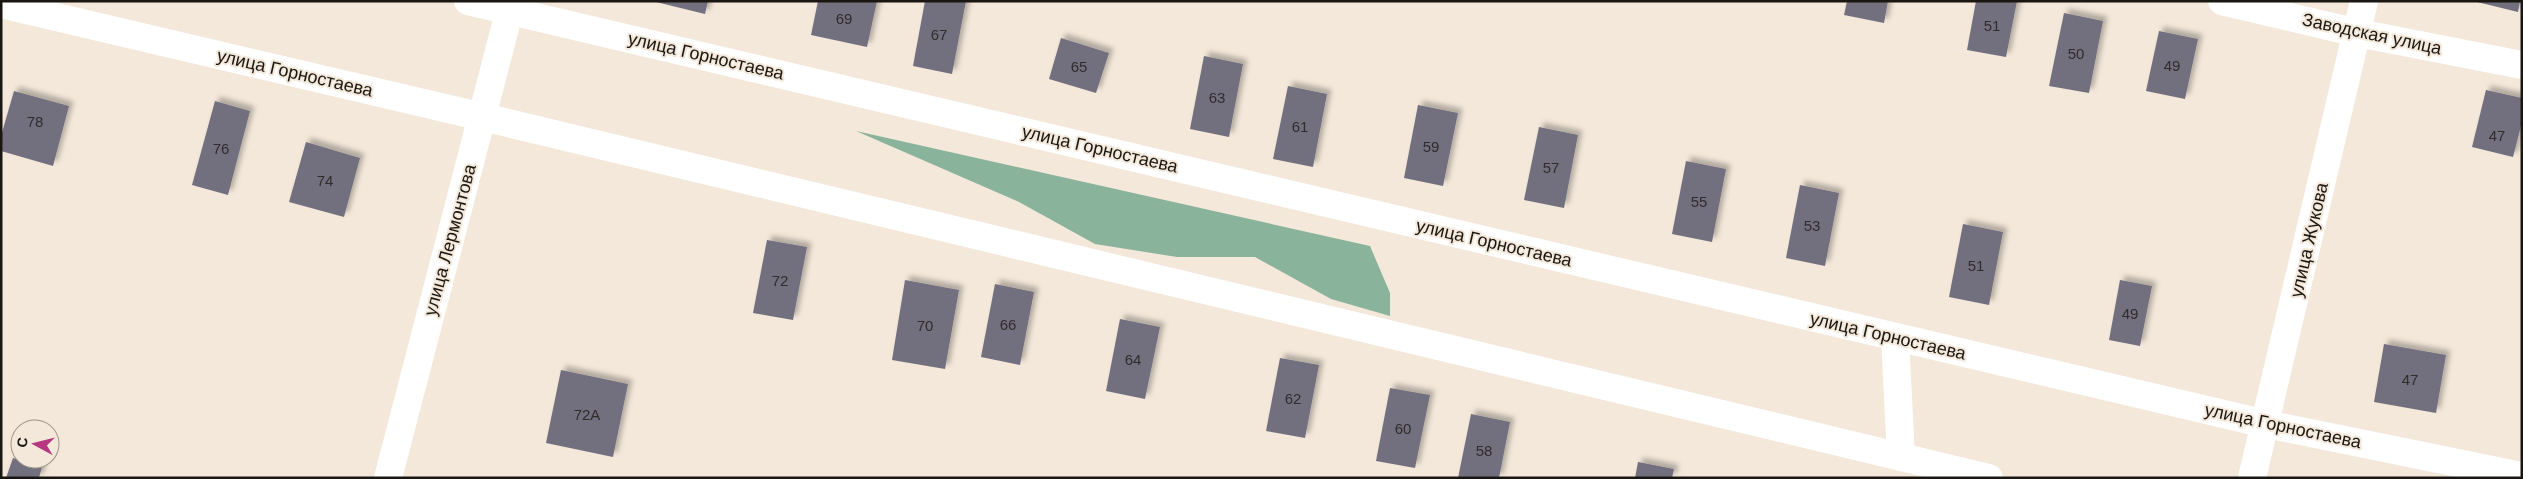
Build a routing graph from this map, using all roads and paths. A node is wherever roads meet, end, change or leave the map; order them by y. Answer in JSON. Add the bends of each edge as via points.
{"nodes":[{"id":1,"x":468,"y":1,"type":"edge"},
{"id":2,"x":2222,"y":1,"type":"edge"},
{"id":3,"x":2364,"y":1,"type":"edge"},
{"id":4,"x":1,"y":4,"type":"edge"},
{"id":5,"x":511,"y":6,"type":"edge"},
{"id":6,"x":2358,"y":32,"type":"junction"},
{"id":7,"x":2522,"y":65,"type":"edge"},
{"id":8,"x":483,"y":117,"type":"junction"},
{"id":9,"x":1895,"y":338,"type":"junction"},
{"id":10,"x":2266,"y":424,"type":"junction"},
{"id":11,"x":1901,"y":457,"type":"junction"},
{"id":12,"x":2522,"y":476,"type":"edge"},
{"id":13,"x":388,"y":478,"type":"edge"},
{"id":14,"x":1989,"y":478,"type":"edge"},
{"id":15,"x":2252,"y":478,"type":"edge"}],
"edges":[{"from":1,"to":5,"type":"street","name":"улица Горностаева"},
{"from":2,"to":6,"type":"street","name":"Заводская улица"},
{"from":3,"to":6,"type":"street","name":"улица Жукова"},
{"from":4,"to":8,"type":"street","name":"улица Горностаева"},
{"from":5,"to":8,"type":"street","name":"улица Лермонтова"},
{"from":5,"to":9,"type":"street","name":"улица Горностаева"},
{"from":6,"to":7,"type":"street","name":"Заводская улица"},
{"from":6,"to":10,"type":"street","name":"улица Жукова"},
{"from":8,"to":11,"type":"street","name":"улица Горностаева"},
{"from":8,"to":13,"type":"street","name":"улица Лермонтова"},
{"from":9,"to":10,"type":"street","name":"улица Горностаева"},
{"from":9,"to":11,"type":"street"},
{"from":10,"to":12,"type":"street","name":"улица Горностаева"},
{"from":10,"to":15,"type":"street","name":"улица Жукова"},
{"from":11,"to":14,"type":"street","name":"улица Горностаева"}]}
